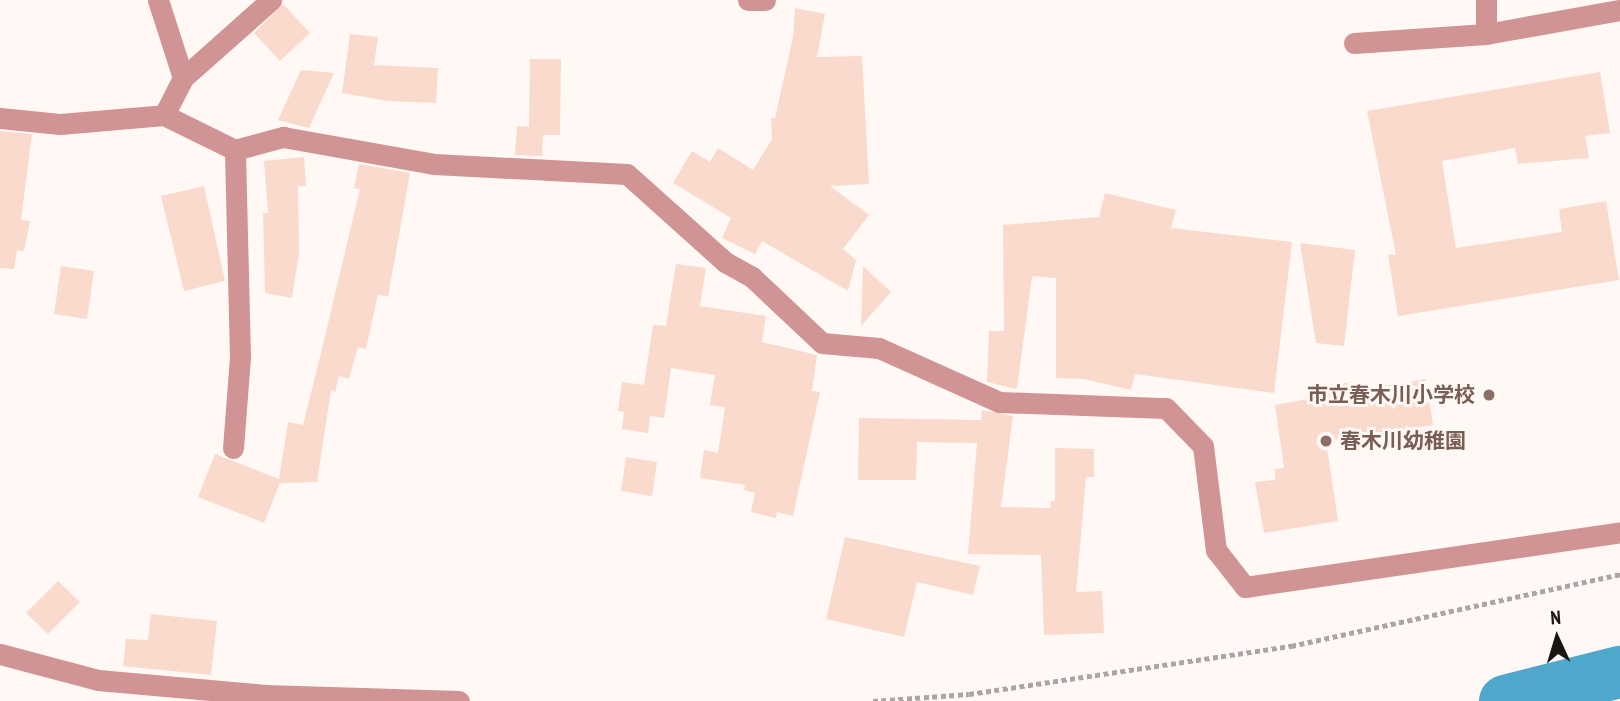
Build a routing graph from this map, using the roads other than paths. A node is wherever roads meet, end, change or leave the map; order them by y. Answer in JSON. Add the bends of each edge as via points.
{"nodes":[{"id":1,"x":158,"y":0,"type":"edge"},
{"id":2,"x":271,"y":0,"type":"edge"},
{"id":3,"x":748,"y":0,"type":"edge"},
{"id":4,"x":765,"y":0,"type":"edge"},
{"id":5,"x":1486,"y":0,"type":"edge"},
{"id":6,"x":1620,"y":10,"type":"edge"},
{"id":7,"x":1486,"y":34,"type":"junction"},
{"id":8,"x":1354,"y":43,"type":"dead end"},
{"id":9,"x":183,"y":78,"type":"junction"},
{"id":10,"x":164,"y":115,"type":"junction"},
{"id":11,"x":0,"y":118,"type":"edge"},
{"id":12,"x":235,"y":150,"type":"junction"},
{"id":13,"x":233,"y":448,"type":"dead end"},
{"id":14,"x":1620,"y":532,"type":"edge"},
{"id":15,"x":0,"y":654,"type":"edge"},
{"id":16,"x":459,"y":701,"type":"edge"}],
"edges":[{"from":1,"to":9,"type":"street"},
{"from":2,"to":9,"type":"street"},
{"from":3,"to":4,"type":"street"},
{"from":5,"to":7,"type":"street"},
{"from":6,"to":7,"type":"street"},
{"from":7,"to":8,"type":"street"},
{"from":9,"to":10,"type":"street"},
{"from":10,"to":11,"type":"street","via":[[60,124]]},
{"from":10,"to":12,"type":"street"},
{"from":12,"to":13,"type":"street","via":[[240,357]]},
{"from":12,"to":14,"type":"street","via":[[283,137],[434,164],[626,174],[725,262],[751,277],[822,343],[879,348],[999,402],[1166,408],[1203,446],[1216,550],[1245,587]]},
{"from":15,"to":16,"type":"street","via":[[98,680],[265,695]]}]}
